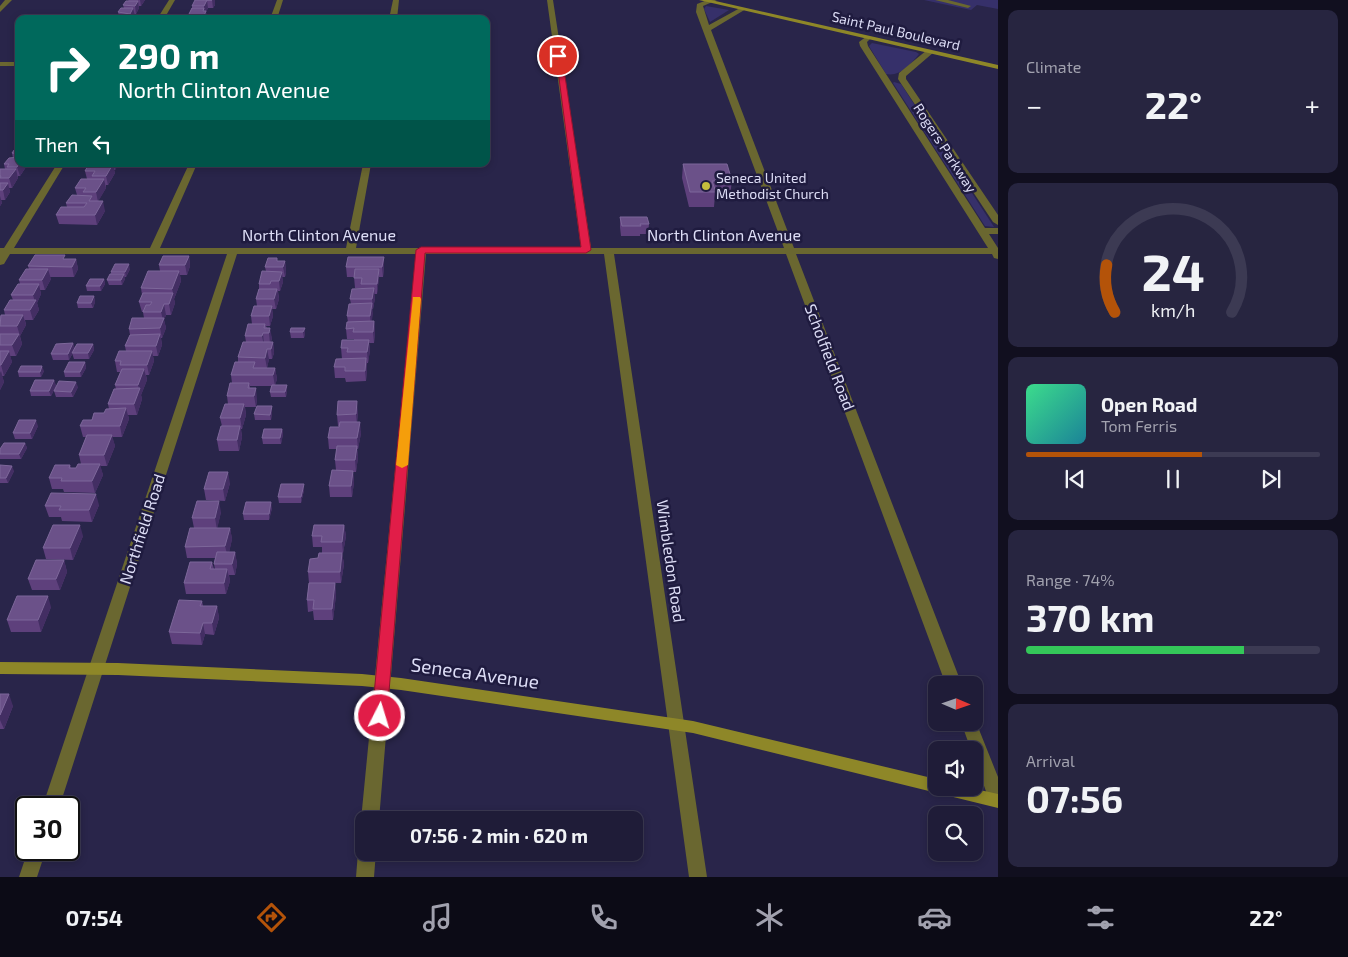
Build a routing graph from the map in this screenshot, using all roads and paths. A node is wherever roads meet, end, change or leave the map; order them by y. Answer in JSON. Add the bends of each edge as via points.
{"nodes":[{"id":1,"x":9,"y":0,"type":"edge"},
{"id":2,"x":172,"y":0,"type":"edge"},
{"id":3,"x":280,"y":0,"type":"edge"},
{"id":4,"x":396,"y":0,"type":"edge"},
{"id":5,"x":550,"y":0,"type":"edge"},
{"id":6,"x":938,"y":0,"type":"edge"},
{"id":7,"x":708,"y":1,"type":"edge"},
{"id":8,"x":968,"y":6,"type":"dead end"},
{"id":9,"x":742,"y":9,"type":"junction"},
{"id":10,"x":0,"y":10,"type":"edge"},
{"id":11,"x":163,"y":15,"type":"edge"},
{"id":12,"x":274,"y":15,"type":"edge"},
{"id":13,"x":393,"y":15,"type":"edge"},
{"id":14,"x":706,"y":30,"type":"junction"},
{"id":15,"x":867,"y":38,"type":"junction"},
{"id":16,"x":930,"y":52,"type":"junction"},
{"id":17,"x":0,"y":64,"type":"edge"},
{"id":18,"x":15,"y":64,"type":"edge"},
{"id":19,"x":998,"y":67,"type":"edge"},
{"id":20,"x":885,"y":79,"type":"junction"},
{"id":21,"x":902,"y":79,"type":"junction"},
{"id":22,"x":59,"y":167,"type":"edge"},
{"id":23,"x":192,"y":167,"type":"edge"},
{"id":24,"x":365,"y":167,"type":"edge"},
{"id":25,"x":998,"y":222,"type":"edge"},
{"id":26,"x":982,"y":231,"type":"junction"},
{"id":27,"x":998,"y":231,"type":"edge"},
{"id":28,"x":154,"y":250,"type":"junction"},
{"id":29,"x":233,"y":250,"type":"junction"},
{"id":30,"x":351,"y":250,"type":"junction"},
{"id":31,"x":421,"y":250,"type":"junction"},
{"id":32,"x":586,"y":250,"type":"junction"},
{"id":33,"x":608,"y":250,"type":"junction"},
{"id":34,"x":789,"y":250,"type":"junction"},
{"id":35,"x":3,"y":251,"type":"edge"},
{"id":36,"x":997,"y":253,"type":"edge"},
{"id":37,"x":0,"y":262,"type":"edge"},
{"id":38,"x":0,"y":668,"type":"edge"},
{"id":39,"x":96,"y":668,"type":"junction"},
{"id":40,"x":951,"y":676,"type":"edge"},
{"id":41,"x":383,"y":682,"type":"junction"},
{"id":42,"x":677,"y":724,"type":"junction"},
{"id":43,"x":972,"y":731,"type":"edge"},
{"id":44,"x":928,"y":784,"type":"edge"},
{"id":45,"x":54,"y":796,"type":"edge"},
{"id":46,"x":976,"y":796,"type":"edge"},
{"id":47,"x":998,"y":801,"type":"edge"},
{"id":48,"x":371,"y":811,"type":"edge"},
{"id":49,"x":33,"y":861,"type":"edge"},
{"id":50,"x":366,"y":861,"type":"edge"},
{"id":51,"x":28,"y":877,"type":"edge"},
{"id":52,"x":365,"y":877,"type":"edge"},
{"id":53,"x":698,"y":877,"type":"edge"}],
"edges":[{"from":1,"to":10,"type":"street"},
{"from":2,"to":11,"type":"street"},
{"from":3,"to":12,"type":"street"},
{"from":4,"to":13,"type":"street"},
{"from":5,"to":32,"type":"street"},
{"from":6,"to":8,"type":"street"},
{"from":7,"to":9,"type":"street","name":"Saint Paul Boulevard"},
{"from":7,"to":14,"type":"street","name":"Scholfield Road","via":[[698,8]]},
{"from":9,"to":14,"type":"street"},
{"from":9,"to":15,"type":"street","name":"Saint Paul Boulevard"},
{"from":14,"to":34,"type":"street","name":"Scholfield Road"},
{"from":15,"to":16,"type":"street","name":"Saint Paul Boulevard"},
{"from":15,"to":20,"type":"street","name":"Rogers Parkway","via":[[864,46]]},
{"from":16,"to":19,"type":"street","name":"Saint Paul Boulevard"},
{"from":16,"to":21,"type":"street","via":[[906,71]]},
{"from":17,"to":18,"type":"street"},
{"from":20,"to":21,"type":"street"},
{"from":20,"to":26,"type":"street","name":"Rogers Parkway"},
{"from":21,"to":25,"type":"street","name":"Rogers Parkway"},
{"from":22,"to":35,"type":"street"},
{"from":23,"to":28,"type":"street"},
{"from":24,"to":30,"type":"street"},
{"from":26,"to":27,"type":"street"},
{"from":26,"to":36,"type":"street","name":"Rogers Parkway"},
{"from":28,"to":29,"type":"street","name":"North Clinton Avenue"},
{"from":28,"to":35,"type":"street","name":"North Clinton Avenue"},
{"from":29,"to":30,"type":"street","name":"North Clinton Avenue"},
{"from":29,"to":39,"type":"street","name":"Northfield Road"},
{"from":30,"to":31,"type":"street","name":"North Clinton Avenue"},
{"from":31,"to":32,"type":"street","name":"North Clinton Avenue"},
{"from":31,"to":41,"type":"street"},
{"from":32,"to":33,"type":"street","name":"North Clinton Avenue"},
{"from":33,"to":34,"type":"street","name":"North Clinton Avenue"},
{"from":33,"to":42,"type":"street","name":"Wimbledon Road"},
{"from":34,"to":36,"type":"street","name":"North Clinton Avenue"},
{"from":34,"to":40,"type":"street","name":"Scholfield Road"},
{"from":35,"to":37,"type":"street"},
{"from":38,"to":39,"type":"street","name":"Seneca Avenue"},
{"from":39,"to":41,"type":"street","name":"Seneca Avenue"},
{"from":39,"to":45,"type":"street","name":"Northfield Road"},
{"from":41,"to":42,"type":"street","name":"Seneca Avenue"},
{"from":41,"to":48,"type":"street"},
{"from":42,"to":44,"type":"street","name":"Seneca Avenue"},
{"from":42,"to":53,"type":"street","name":"Wimbledon Road"},
{"from":43,"to":47,"type":"street"},
{"from":46,"to":47,"type":"street"},
{"from":49,"to":51,"type":"street"},
{"from":50,"to":52,"type":"street"}]}
